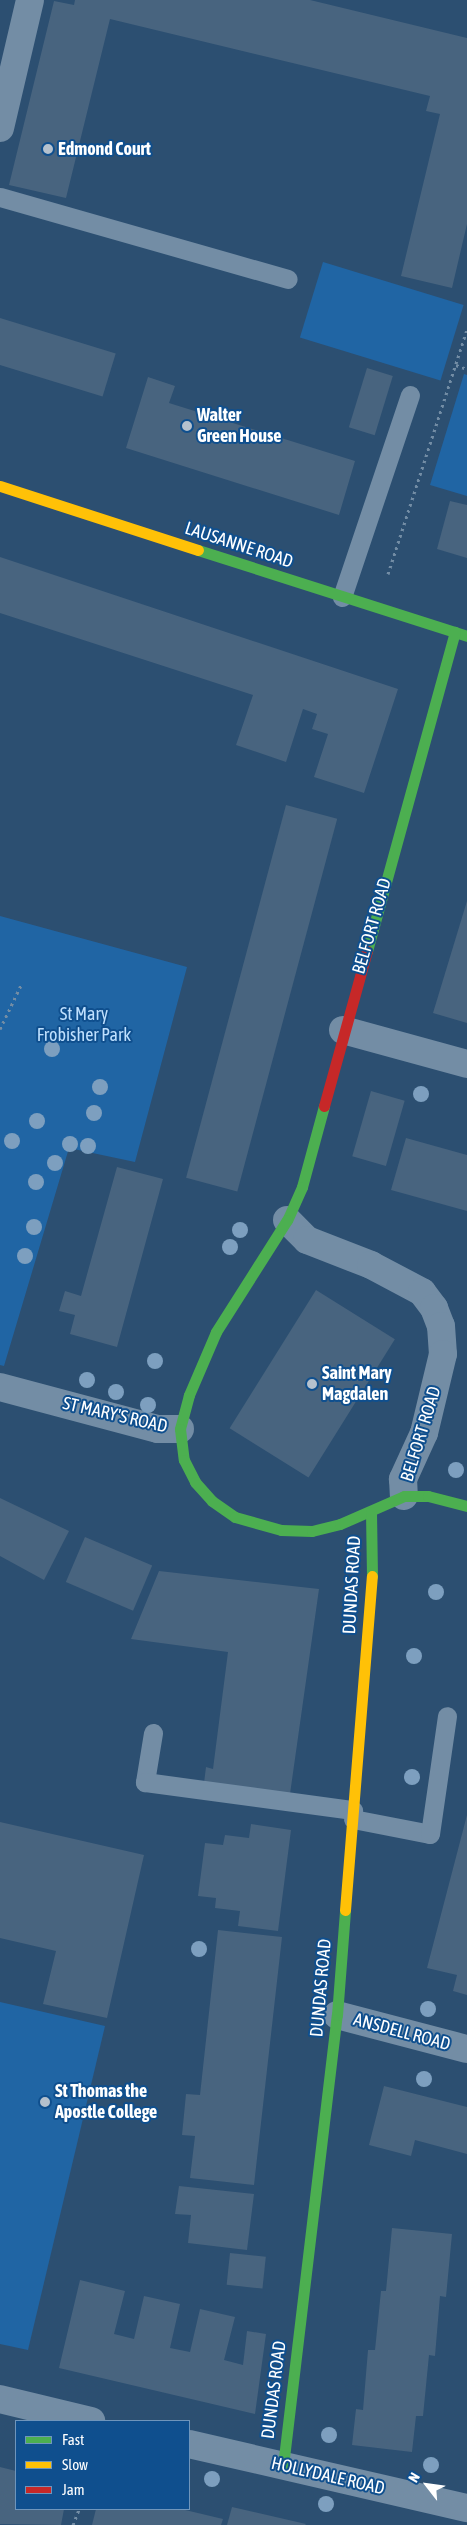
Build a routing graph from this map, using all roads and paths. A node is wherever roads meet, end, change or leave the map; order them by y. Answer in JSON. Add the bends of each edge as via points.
{"nodes":[{"id":1,"x":30,"y":0,"type":"edge"},
{"id":2,"x":0,"y":128,"type":"edge"},
{"id":3,"x":0,"y":197,"type":"edge"},
{"id":4,"x":288,"y":279,"type":"dead end"},
{"id":5,"x":467,"y":330,"type":"edge"},
{"id":6,"x":456,"y":365,"type":"junction"},
{"id":7,"x":467,"y":369,"type":"edge"},
{"id":8,"x":410,"y":395,"type":"dead end"},
{"id":9,"x":0,"y":486,"type":"edge"},
{"id":10,"x":342,"y":597,"type":"junction"},
{"id":11,"x":377,"y":608,"type":"junction"},
{"id":12,"x":455,"y":632,"type":"junction"},
{"id":13,"x":467,"y":636,"type":"edge"},
{"id":14,"x":22,"y":983,"type":"dead end"},
{"id":15,"x":0,"y":1029,"type":"edge"},
{"id":16,"x":343,"y":1030,"type":"junction"},
{"id":17,"x":467,"y":1064,"type":"edge"},
{"id":18,"x":287,"y":1220,"type":"junction"},
{"id":19,"x":0,"y":1387,"type":"edge"},
{"id":20,"x":180,"y":1429,"type":"junction"},
{"id":21,"x":404,"y":1496,"type":"junction"},
{"id":22,"x":467,"y":1506,"type":"edge"},
{"id":23,"x":370,"y":1512,"type":"junction"},
{"id":24,"x":448,"y":1716,"type":"dead end"},
{"id":25,"x":153,"y":1732,"type":"dead end"},
{"id":26,"x":353,"y":1814,"type":"junction"},
{"id":27,"x":337,"y":2015,"type":"junction"},
{"id":28,"x":467,"y":2050,"type":"edge"},
{"id":29,"x":0,"y":2399,"type":"edge"},
{"id":30,"x":87,"y":2420,"type":"edge"},
{"id":31,"x":190,"y":2444,"type":"edge"},
{"id":32,"x":283,"y":2466,"type":"junction"},
{"id":33,"x":467,"y":2508,"type":"edge"},
{"id":34,"x":79,"y":2510,"type":"edge"},
{"id":35,"x":73,"y":2525,"type":"edge"}],
"edges":[{"from":1,"to":2,"type":"street"},
{"from":3,"to":4,"type":"lane"},
{"from":5,"to":6,"type":"path"},
{"from":6,"to":7,"type":"path"},
{"from":6,"to":11,"type":"path"},
{"from":8,"to":10,"type":"lane"},
{"from":9,"to":10,"type":"street","name":"LAUSANNE ROAD"},
{"from":10,"to":11,"type":"street","name":"LAUSANNE ROAD"},
{"from":11,"to":12,"type":"street","name":"LAUSANNE ROAD"},
{"from":12,"to":13,"type":"street","name":"LAUSANNE ROAD"},
{"from":12,"to":16,"type":"street","name":"BELFORT ROAD"},
{"from":14,"to":15,"type":"path"},
{"from":16,"to":17,"type":"street"},
{"from":16,"to":18,"type":"street","name":"BELFORT ROAD","via":[[302,1187]]},
{"from":18,"to":20,"type":"street","name":"BELFORT ROAD","via":[[216,1332],[189,1395]]},
{"from":18,"to":21,"type":"street","name":"BELFORT ROAD","via":[[306,1240],[371,1265],[422,1292],[434,1308],[443,1354],[424,1433],[403,1479]]},
{"from":19,"to":20,"type":"street","name":"ST MARY'S ROAD","via":[[158,1429]]},
{"from":20,"to":23,"type":"street","name":"ST MARY'S ROAD","via":[[184,1460],[195,1482],[212,1501],[235,1517],[281,1530],[312,1531]]},
{"from":21,"to":22,"type":"street","name":"ST MARY'S ROAD","via":[[428,1496]]},
{"from":21,"to":23,"type":"street","name":"ST MARY'S ROAD"},
{"from":23,"to":26,"type":"street","name":"DUNDAS ROAD","via":[[372,1581]]},
{"from":24,"to":26,"type":"lane","via":[[430,1834]]},
{"from":25,"to":26,"type":"lane","via":[[145,1782]]},
{"from":26,"to":27,"type":"street","name":"DUNDAS ROAD"},
{"from":27,"to":28,"type":"street","name":"ANSDELL ROAD"},
{"from":27,"to":32,"type":"street","name":"DUNDAS ROAD"},
{"from":29,"to":30,"type":"street"},
{"from":31,"to":32,"type":"street","name":"HOLLYDALE ROAD"},
{"from":32,"to":33,"type":"street","name":"HOLLYDALE ROAD"},
{"from":34,"to":35,"type":"path"}]}
